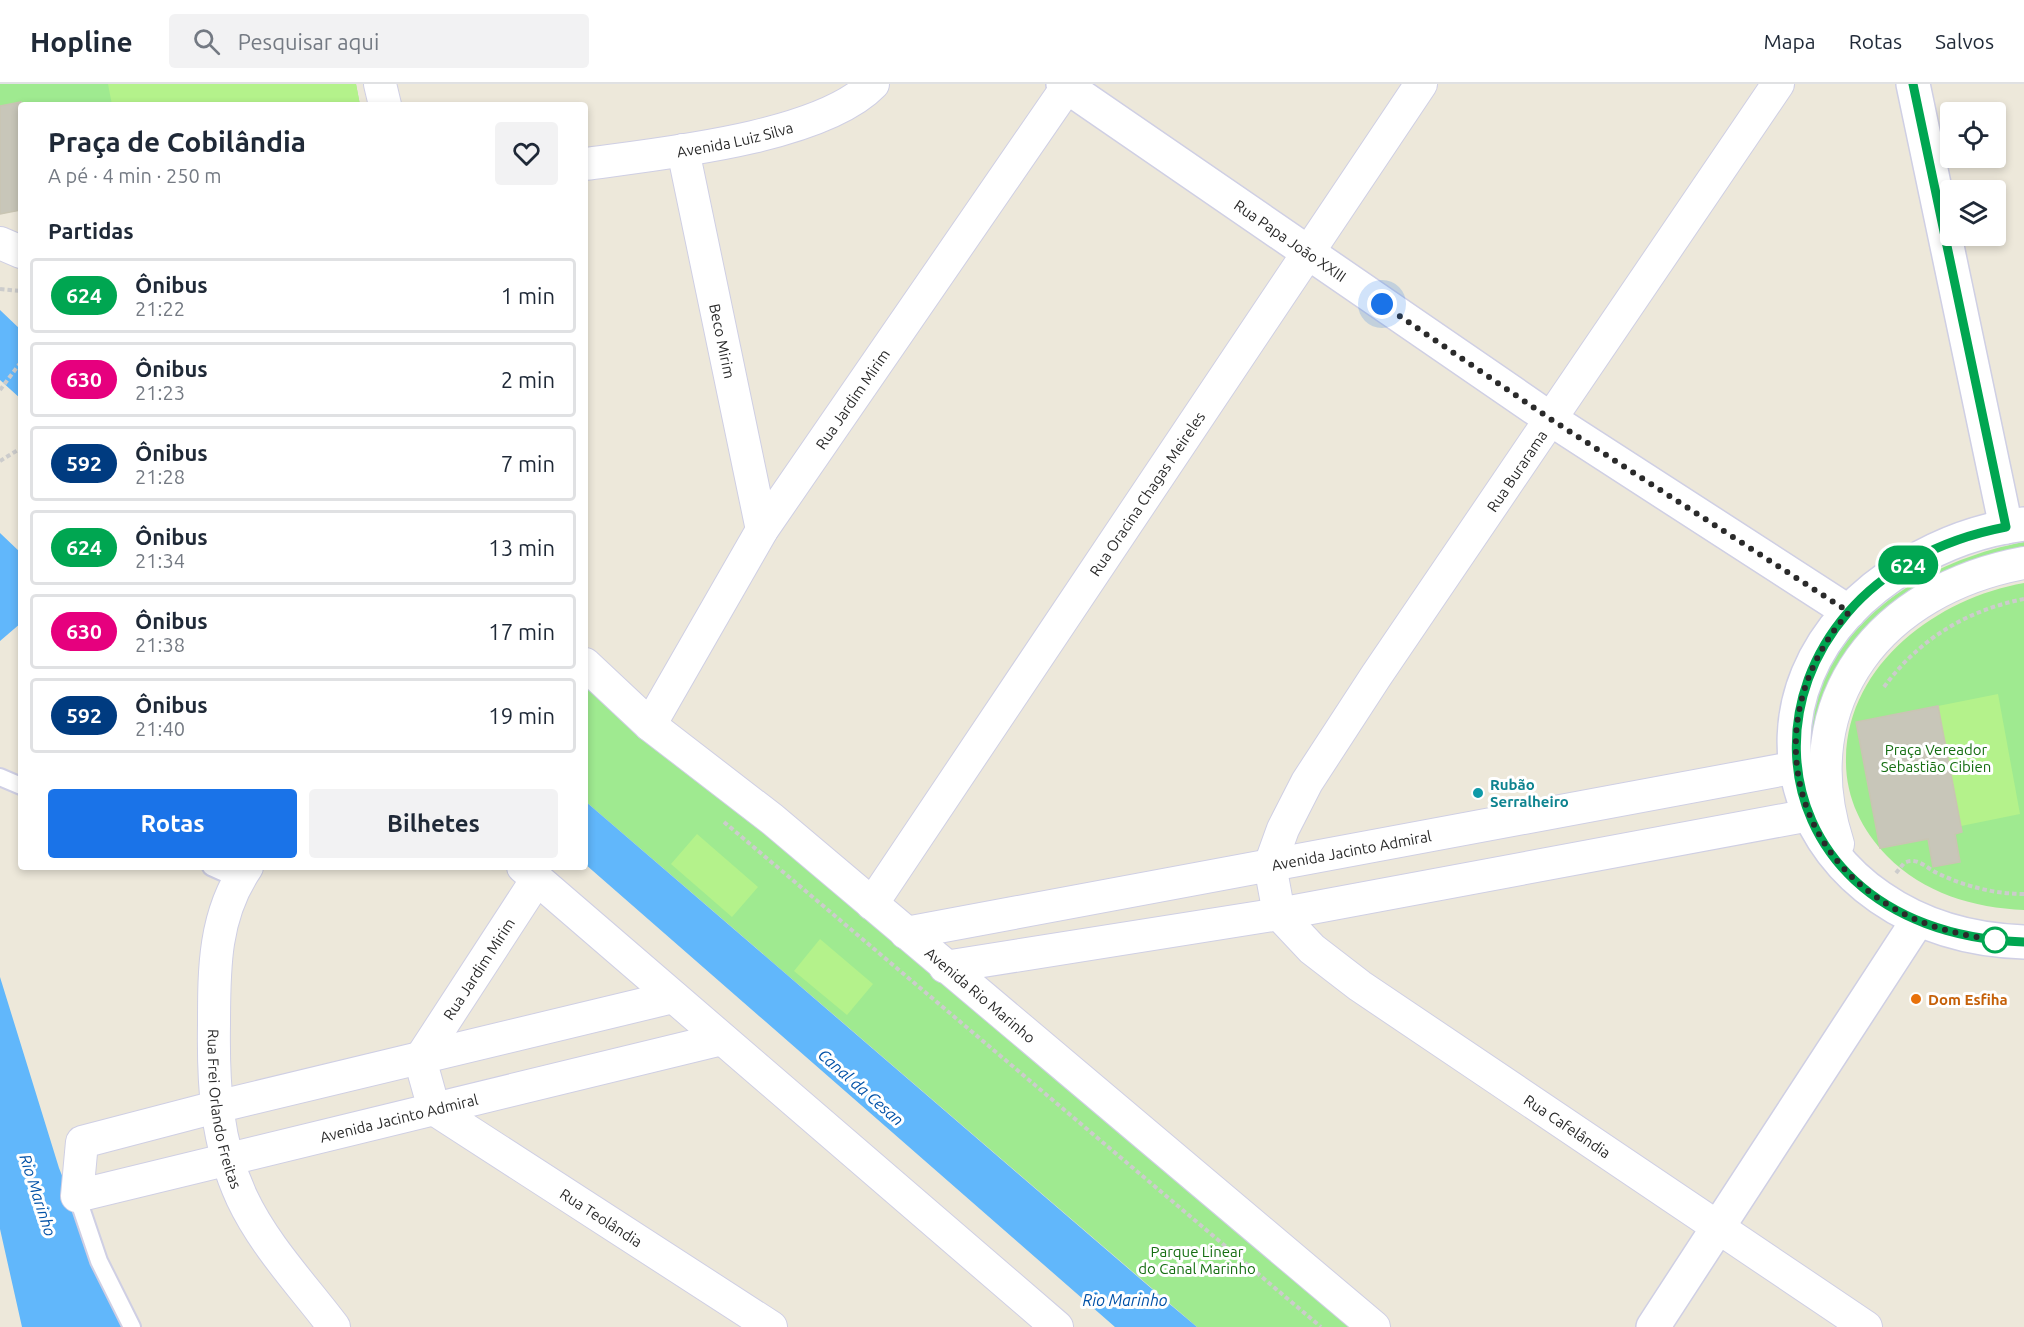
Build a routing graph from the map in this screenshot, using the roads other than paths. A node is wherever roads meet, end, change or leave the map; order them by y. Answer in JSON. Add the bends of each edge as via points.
{"nodes":[{"id":1,"x":380,"y":84,"type":"edge"},
{"id":2,"x":873,"y":84,"type":"edge"},
{"id":3,"x":1421,"y":84,"type":"edge"},
{"id":4,"x":1778,"y":84,"type":"edge"},
{"id":5,"x":1913,"y":84,"type":"edge"},
{"id":6,"x":1067,"y":85,"type":"edge"},
{"id":7,"x":384,"y":102,"type":"edge"},
{"id":8,"x":683,"y":150,"type":"junction"},
{"id":9,"x":588,"y":164,"type":"edge"},
{"id":10,"x":0,"y":243,"type":"edge"},
{"id":11,"x":18,"y":251,"type":"edge"},
{"id":12,"x":1306,"y":253,"type":"junction"},
{"id":13,"x":1552,"y":420,"type":"junction"},
{"id":14,"x":2015,"y":525,"type":"edge"},
{"id":15,"x":762,"y":530,"type":"junction"},
{"id":16,"x":2024,"y":562,"type":"edge"},
{"id":17,"x":1849,"y":612,"type":"junction"},
{"id":18,"x":588,"y":667,"type":"edge"},
{"id":19,"x":650,"y":725,"type":"junction"},
{"id":20,"x":1797,"y":767,"type":"junction"},
{"id":21,"x":0,"y":777,"type":"edge"},
{"id":22,"x":18,"y":785,"type":"edge"},
{"id":23,"x":1810,"y":815,"type":"junction"},
{"id":24,"x":1270,"y":865,"type":"junction"},
{"id":25,"x":228,"y":870,"type":"edge"},
{"id":26,"x":244,"y":873,"type":"edge"},
{"id":27,"x":530,"y":873,"type":"edge"},
{"id":28,"x":1852,"y":876,"type":"junction"},
{"id":29,"x":872,"y":904,"type":"junction"},
{"id":30,"x":1279,"y":914,"type":"junction"},
{"id":31,"x":1918,"y":920,"type":"junction"},
{"id":32,"x":906,"y":933,"type":"junction"},
{"id":33,"x":2024,"y":942,"type":"edge"},
{"id":34,"x":945,"y":967,"type":"junction"},
{"id":35,"x":673,"y":997,"type":"junction"},
{"id":36,"x":722,"y":1039,"type":"junction"},
{"id":37,"x":420,"y":1059,"type":"junction"},
{"id":38,"x":216,"y":1107,"type":"junction"},
{"id":39,"x":434,"y":1109,"type":"junction"},
{"id":40,"x":227,"y":1158,"type":"junction"},
{"id":41,"x":77,"y":1196,"type":"junction"},
{"id":42,"x":1717,"y":1227,"type":"junction"},
{"id":43,"x":132,"y":1327,"type":"edge"},
{"id":44,"x":334,"y":1327,"type":"edge"},
{"id":45,"x":771,"y":1327,"type":"edge"},
{"id":46,"x":1057,"y":1327,"type":"edge"},
{"id":47,"x":1374,"y":1327,"type":"edge"},
{"id":48,"x":1653,"y":1327,"type":"edge"},
{"id":49,"x":1866,"y":1327,"type":"edge"}],
"edges":[{"from":1,"to":7,"type":"street"},
{"from":2,"to":8,"type":"street","name":"Avenida Luiz Silva","via":[[841,107],[775,132]]},
{"from":3,"to":12,"type":"street","name":"Rua Oracina Chagas Meireles"},
{"from":4,"to":13,"type":"street","name":"Rua Burarama"},
{"from":5,"to":14,"type":"street"},
{"from":6,"to":12,"type":"street","name":"Rua Papa João XXIII"},
{"from":6,"to":15,"type":"street","name":"Rua Jardim Mirim"},
{"from":8,"to":9,"type":"street","name":"Avenida Luiz Silva"},
{"from":8,"to":15,"type":"street","name":"Beco Mirim"},
{"from":10,"to":11,"type":"street"},
{"from":12,"to":13,"type":"street","name":"Rua Papa João XXIII"},
{"from":12,"to":29,"type":"street","name":"Rua Oracina Chagas Meireles"},
{"from":13,"to":17,"type":"street","name":"Rua Papa João XXIII"},
{"from":13,"to":24,"type":"street","name":"Rua Burarama","via":[[1307,782]]},
{"from":14,"to":17,"type":"street","via":[[1971,536],[1926,555],[1885,580]]},
{"from":15,"to":19,"type":"street","name":"Rua Jardim Mirim"},
{"from":16,"to":28,"type":"street","via":[[1969,577],[1920,603],[1878,637],[1848,678],[1830,723],[1824,768],[1831,824]]},
{"from":17,"to":20,"type":"street","via":[[1822,648],[1802,693],[1795,743]]},
{"from":18,"to":19,"type":"street","name":"Avenida Rio Marinho"},
{"from":19,"to":29,"type":"street","name":"Avenida Rio Marinho","via":[[772,819]]},
{"from":20,"to":23,"type":"street"},
{"from":20,"to":24,"type":"street","name":"Avenida Jacinto Admiral"},
{"from":21,"to":22,"type":"lane"},
{"from":23,"to":28,"type":"street","via":[[1830,851]]},
{"from":23,"to":30,"type":"street"},
{"from":24,"to":30,"type":"street"},
{"from":24,"to":32,"type":"street","name":"Avenida Jacinto Admiral"},
{"from":25,"to":26,"type":"lane"},
{"from":26,"to":38,"type":"street","name":"Rua Frei Orlando Freitas","via":[[224,915],[214,959]]},
{"from":27,"to":35,"type":"street"},
{"from":27,"to":37,"type":"street","name":"Rua Jardim Mirim"},
{"from":28,"to":31,"type":"street","via":[[1879,898]]},
{"from":29,"to":32,"type":"street","name":"Avenida Rio Marinho"},
{"from":30,"to":34,"type":"street"},
{"from":30,"to":42,"type":"street","name":"Rua Cafelândia","via":[[1312,949],[1360,986]]},
{"from":31,"to":33,"type":"street","via":[[1977,937]]},
{"from":31,"to":42,"type":"street"},
{"from":32,"to":34,"type":"street","name":"Avenida Rio Marinho"},
{"from":34,"to":47,"type":"street","name":"Avenida Rio Marinho"},
{"from":35,"to":36,"type":"street"},
{"from":35,"to":37,"type":"street"},
{"from":36,"to":39,"type":"street","name":"Avenida Jacinto Admiral"},
{"from":36,"to":46,"type":"street"},
{"from":37,"to":38,"type":"street"},
{"from":37,"to":39,"type":"street"},
{"from":38,"to":40,"type":"street","name":"Rua Frei Orlando Freitas"},
{"from":38,"to":41,"type":"street","via":[[82,1142]]},
{"from":39,"to":40,"type":"street","name":"Avenida Jacinto Admiral"},
{"from":39,"to":45,"type":"street","name":"Rua Teolândia"},
{"from":40,"to":41,"type":"street","name":"Avenida Jacinto Admiral"},
{"from":40,"to":44,"type":"street","name":"Rua Frei Orlando Freitas","via":[[256,1224]]},
{"from":41,"to":43,"type":"lane","via":[[99,1261]]},
{"from":42,"to":48,"type":"street"},
{"from":42,"to":49,"type":"street","name":"Rua Cafelândia"}]}
